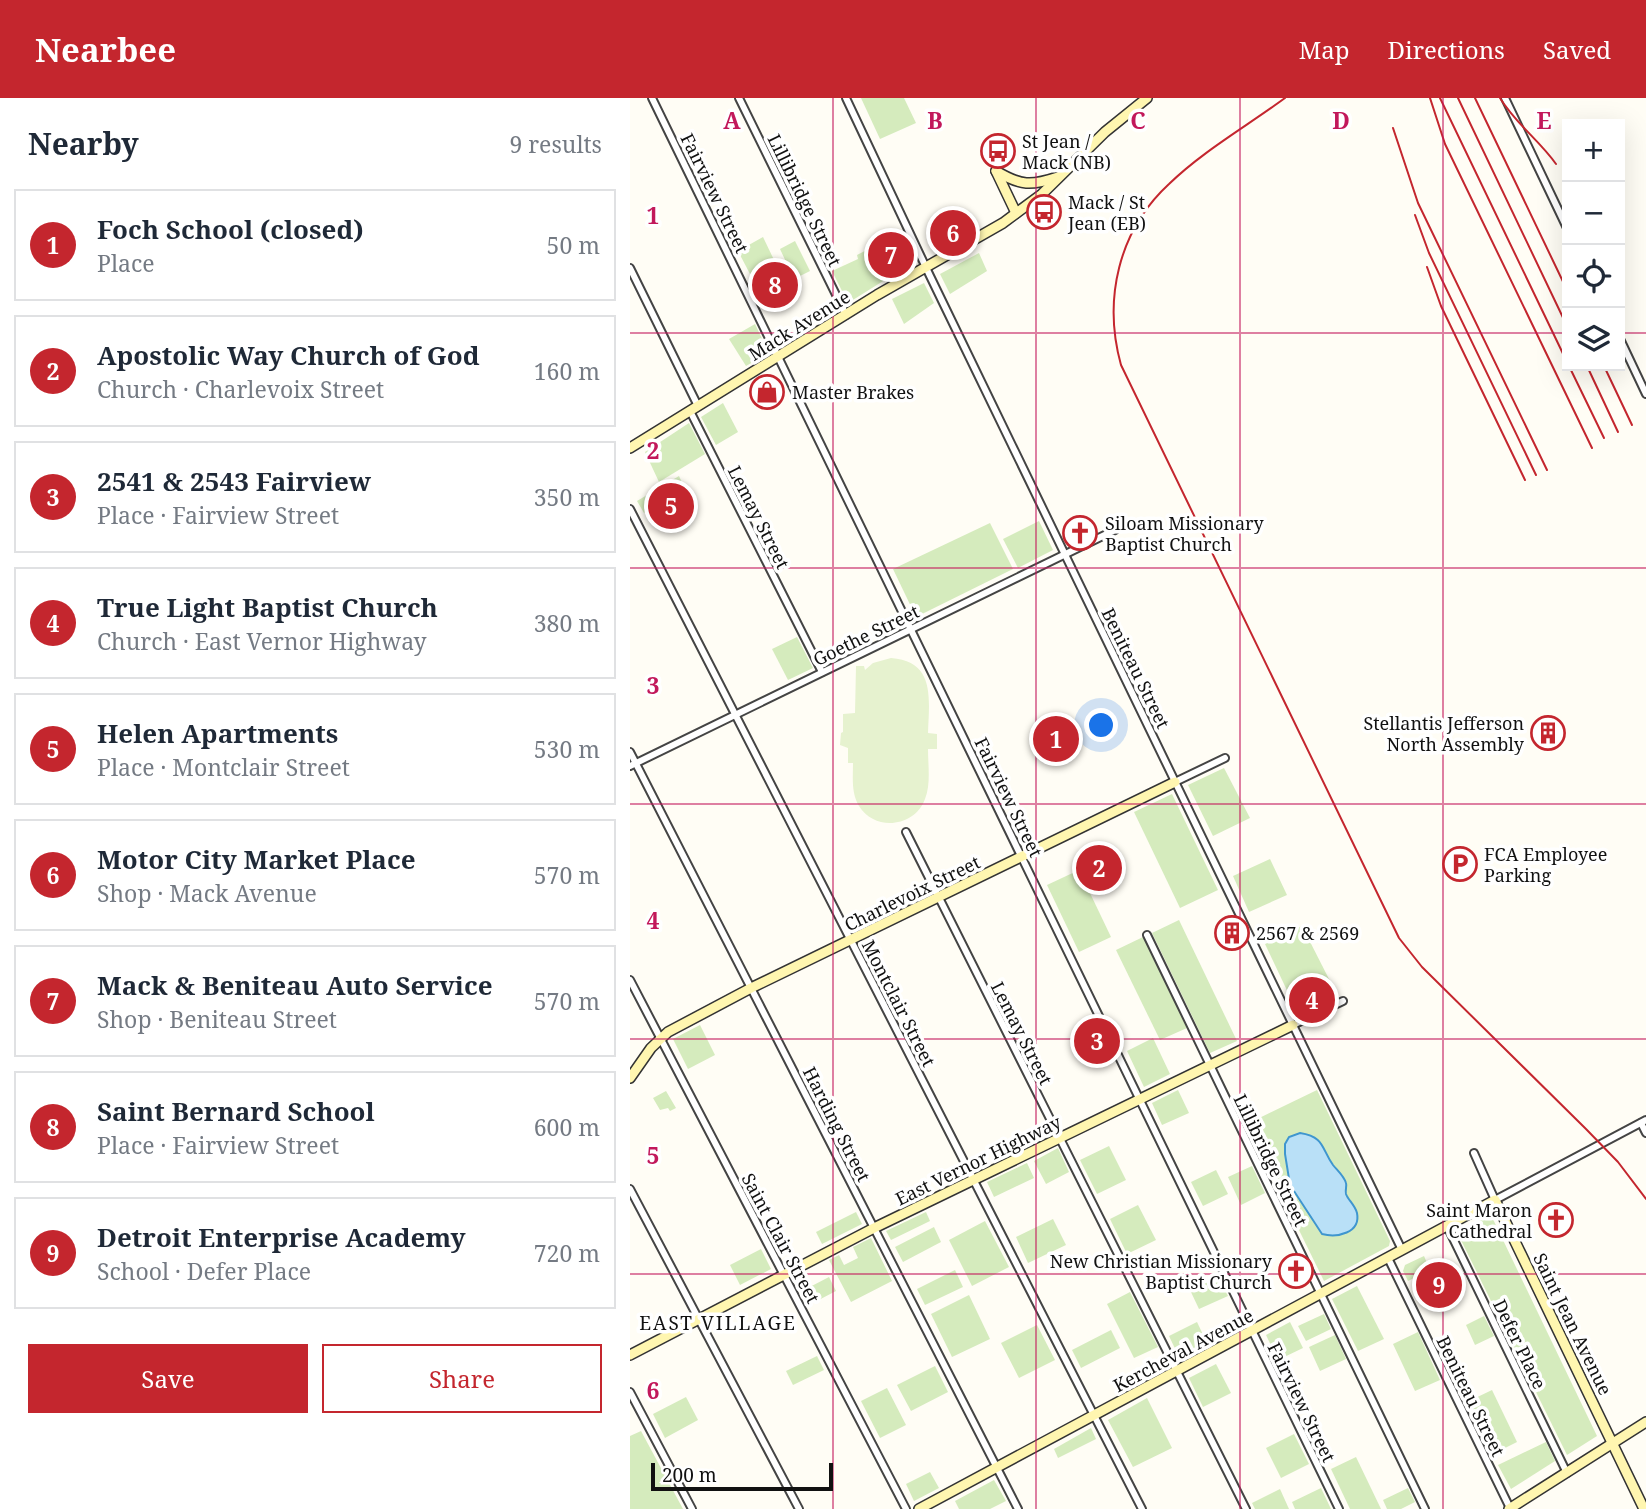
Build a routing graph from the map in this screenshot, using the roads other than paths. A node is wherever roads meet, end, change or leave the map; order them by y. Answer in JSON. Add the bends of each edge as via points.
{"nodes":[{"id":1,"x":652,"y":98,"type":"edge"},
{"id":2,"x":739,"y":98,"type":"edge"},
{"id":3,"x":846,"y":98,"type":"edge"},
{"id":4,"x":1146,"y":98,"type":"edge"},
{"id":5,"x":1505,"y":98,"type":"edge"},
{"id":6,"x":1060,"y":177,"type":"junction"},
{"id":7,"x":1016,"y":213,"type":"junction"},
{"id":8,"x":1562,"y":218,"type":"edge"},
{"id":9,"x":926,"y":267,"type":"junction"},
{"id":10,"x":630,"y":268,"type":"edge"},
{"id":11,"x":846,"y":315,"type":"junction"},
{"id":12,"x":1625,"y":350,"type":"edge"},
{"id":13,"x":779,"y":356,"type":"junction"},
{"id":14,"x":1646,"y":394,"type":"edge"},
{"id":15,"x":694,"y":409,"type":"junction"},
{"id":16,"x":630,"y":449,"type":"edge"},
{"id":17,"x":630,"y":509,"type":"edge"},
{"id":18,"x":1115,"y":530,"type":"dead end"},
{"id":19,"x":1065,"y":554,"type":"junction"},
{"id":20,"x":912,"y":628,"type":"junction"},
{"id":21,"x":822,"y":673,"type":"junction"},
{"id":22,"x":735,"y":715,"type":"junction"},
{"id":23,"x":630,"y":752,"type":"edge"},
{"id":24,"x":1225,"y":758,"type":"dead end"},
{"id":25,"x":633,"y":764,"type":"edge"},
{"id":26,"x":1175,"y":782,"type":"junction"},
{"id":27,"x":906,"y":832,"type":"dead end"},
{"id":28,"x":1022,"y":856,"type":"junction"},
{"id":29,"x":938,"y":897,"type":"junction"},
{"id":30,"x":1147,"y":935,"type":"dead end"},
{"id":31,"x":851,"y":940,"type":"junction"},
{"id":32,"x":630,"y":980,"type":"edge"},
{"id":33,"x":751,"y":988,"type":"junction"},
{"id":34,"x":1343,"y":1000,"type":"dead end"},
{"id":35,"x":1293,"y":1025,"type":"junction"},
{"id":36,"x":660,"y":1038,"type":"junction"},
{"id":37,"x":1210,"y":1065,"type":"junction"},
{"id":38,"x":630,"y":1077,"type":"edge"},
{"id":39,"x":1140,"y":1099,"type":"junction"},
{"id":40,"x":1644,"y":1122,"type":"edge"},
{"id":41,"x":1646,"y":1133,"type":"edge"},
{"id":42,"x":1060,"y":1139,"type":"junction"},
{"id":43,"x":1474,"y":1153,"type":"dead end"},
{"id":44,"x":974,"y":1180,"type":"junction"},
{"id":45,"x":630,"y":1189,"type":"edge"},
{"id":46,"x":1495,"y":1200,"type":"junction"},
{"id":47,"x":1447,"y":1226,"type":"junction"},
{"id":48,"x":874,"y":1228,"type":"junction"},
{"id":49,"x":1402,"y":1250,"type":"junction"},
{"id":50,"x":1388,"y":1258,"type":"junction"},
{"id":51,"x":783,"y":1274,"type":"junction"},
{"id":52,"x":1322,"y":1294,"type":"junction"},
{"id":53,"x":699,"y":1319,"type":"junction"},
{"id":54,"x":1253,"y":1331,"type":"junction"},
{"id":55,"x":630,"y":1355,"type":"edge"},
{"id":56,"x":1177,"y":1371,"type":"junction"},
{"id":57,"x":630,"y":1392,"type":"edge"},
{"id":58,"x":1095,"y":1415,"type":"junction"},
{"id":59,"x":1646,"y":1423,"type":"edge"},
{"id":60,"x":1612,"y":1443,"type":"junction"},
{"id":61,"x":997,"y":1468,"type":"junction"},
{"id":62,"x":1567,"y":1473,"type":"junction"},
{"id":63,"x":692,"y":1509,"type":"edge"},
{"id":64,"x":799,"y":1509,"type":"edge"},
{"id":65,"x":906,"y":1509,"type":"edge"},
{"id":66,"x":919,"y":1509,"type":"edge"},
{"id":67,"x":1018,"y":1509,"type":"edge"},
{"id":68,"x":1142,"y":1509,"type":"edge"},
{"id":69,"x":1246,"y":1509,"type":"edge"},
{"id":70,"x":1339,"y":1509,"type":"edge"},
{"id":71,"x":1425,"y":1509,"type":"edge"},
{"id":72,"x":1510,"y":1509,"type":"edge"},
{"id":73,"x":1644,"y":1509,"type":"edge"}],
"edges":[{"from":1,"to":13,"type":"street","name":"Fairview Street"},
{"from":2,"to":11,"type":"street","name":"Lillibridge Street"},
{"from":3,"to":9,"type":"street","name":"Beniteau Street"},
{"from":4,"to":6,"type":"street","name":"Mack Avenue"},
{"from":5,"to":8,"type":"street"},
{"from":6,"to":7,"type":"street","name":"Mack Avenue"},
{"from":6,"to":7,"type":"street","via":[[1031,184],[996,171]]},
{"from":7,"to":9,"type":"street","name":"Mack Avenue"},
{"from":9,"to":11,"type":"street","name":"Mack Avenue"},
{"from":9,"to":19,"type":"street","name":"Beniteau Street"},
{"from":10,"to":15,"type":"street","name":"Lemay Street"},
{"from":11,"to":13,"type":"street","name":"Mack Avenue"},
{"from":12,"to":14,"type":"street"},
{"from":13,"to":15,"type":"street","name":"Mack Avenue"},
{"from":13,"to":20,"type":"street","name":"Fairview Street"},
{"from":15,"to":16,"type":"street","name":"Mack Avenue"},
{"from":15,"to":21,"type":"street","name":"Lemay Street"},
{"from":17,"to":22,"type":"street","name":"Montclair Street"},
{"from":18,"to":19,"type":"street","name":"Goethe Street"},
{"from":19,"to":20,"type":"street","name":"Goethe Street"},
{"from":19,"to":26,"type":"street","name":"Beniteau Street"},
{"from":20,"to":21,"type":"street","name":"Goethe Street"},
{"from":20,"to":28,"type":"street","name":"Fairview Street"},
{"from":21,"to":22,"type":"street","name":"Goethe Street"},
{"from":22,"to":25,"type":"street","name":"Goethe Street"},
{"from":22,"to":31,"type":"street","name":"Montclair Street"},
{"from":23,"to":25,"type":"street","name":"Harding Street"},
{"from":24,"to":26,"type":"street","name":"Charlevoix Street"},
{"from":25,"to":33,"type":"street","name":"Harding Street"},
{"from":26,"to":28,"type":"street","name":"Charlevoix Street"},
{"from":26,"to":35,"type":"street","name":"Beniteau Street"},
{"from":27,"to":29,"type":"street","name":"Lemay Street"},
{"from":28,"to":29,"type":"street","name":"Charlevoix Street"},
{"from":28,"to":39,"type":"street","name":"Fairview Street"},
{"from":29,"to":31,"type":"street","name":"Charlevoix Street"},
{"from":29,"to":42,"type":"street","name":"Lemay Street"},
{"from":30,"to":37,"type":"street","name":"Lillibridge Street"},
{"from":31,"to":33,"type":"street","name":"Charlevoix Street"},
{"from":31,"to":44,"type":"street","name":"Montclair Street"},
{"from":32,"to":36,"type":"street","name":"Saint Clair Street"},
{"from":33,"to":36,"type":"street","name":"Charlevoix Street"},
{"from":33,"to":48,"type":"street","name":"Harding Street"},
{"from":34,"to":35,"type":"street","name":"East Vernor Highway"},
{"from":35,"to":37,"type":"street","name":"East Vernor Highway"},
{"from":35,"to":49,"type":"street","name":"Beniteau Street"},
{"from":36,"to":38,"type":"street","name":"Charlevoix Street"},
{"from":36,"to":51,"type":"street","name":"Saint Clair Street"},
{"from":37,"to":39,"type":"street","name":"East Vernor Highway"},
{"from":37,"to":52,"type":"street","name":"Lillibridge Street"},
{"from":39,"to":42,"type":"street","name":"East Vernor Highway"},
{"from":39,"to":54,"type":"street","name":"Fairview Street"},
{"from":40,"to":41,"type":"street"},
{"from":40,"to":46,"type":"street","name":"Kercheval Avenue"},
{"from":42,"to":44,"type":"street","name":"East Vernor Highway"},
{"from":42,"to":56,"type":"street","name":"Lemay Street"},
{"from":43,"to":46,"type":"street","name":"Saint Jean Avenue"},
{"from":44,"to":48,"type":"street","name":"East Vernor Highway"},
{"from":44,"to":58,"type":"street","name":"Montclair Street"},
{"from":45,"to":53,"type":"street"},
{"from":46,"to":47,"type":"street","name":"Kercheval Avenue"},
{"from":46,"to":60,"type":"street","name":"Saint Jean Avenue"},
{"from":47,"to":49,"type":"street","name":"Kercheval Avenue"},
{"from":47,"to":62,"type":"street","name":"Defer Place"},
{"from":48,"to":51,"type":"street","name":"East Vernor Highway"},
{"from":48,"to":61,"type":"street","name":"Harding Street"},
{"from":49,"to":50,"type":"street","name":"Kercheval Avenue"},
{"from":50,"to":52,"type":"street","name":"Kercheval Avenue"},
{"from":50,"to":72,"type":"street","name":"Beniteau Street"},
{"from":51,"to":53,"type":"street","name":"East Vernor Highway"},
{"from":51,"to":65,"type":"street","name":"Saint Clair Street"},
{"from":52,"to":54,"type":"street","name":"Kercheval Avenue"},
{"from":52,"to":71,"type":"street","name":"Lillibridge Street"},
{"from":53,"to":55,"type":"street","name":"East Vernor Highway"},
{"from":53,"to":64,"type":"street"},
{"from":54,"to":56,"type":"street","name":"Kercheval Avenue"},
{"from":54,"to":70,"type":"street","name":"Fairview Street"},
{"from":56,"to":58,"type":"street","name":"Kercheval Avenue"},
{"from":56,"to":69,"type":"street","name":"Lemay Street"},
{"from":57,"to":63,"type":"street"},
{"from":58,"to":61,"type":"street","name":"Kercheval Avenue"},
{"from":58,"to":68,"type":"street","name":"Montclair Street"},
{"from":59,"to":60,"type":"street"},
{"from":60,"to":62,"type":"street"},
{"from":60,"to":73,"type":"street","name":"Saint Jean Avenue"},
{"from":61,"to":66,"type":"street","name":"Kercheval Avenue"},
{"from":61,"to":67,"type":"street","name":"Harding Street"},
{"from":62,"to":72,"type":"street"}]}
